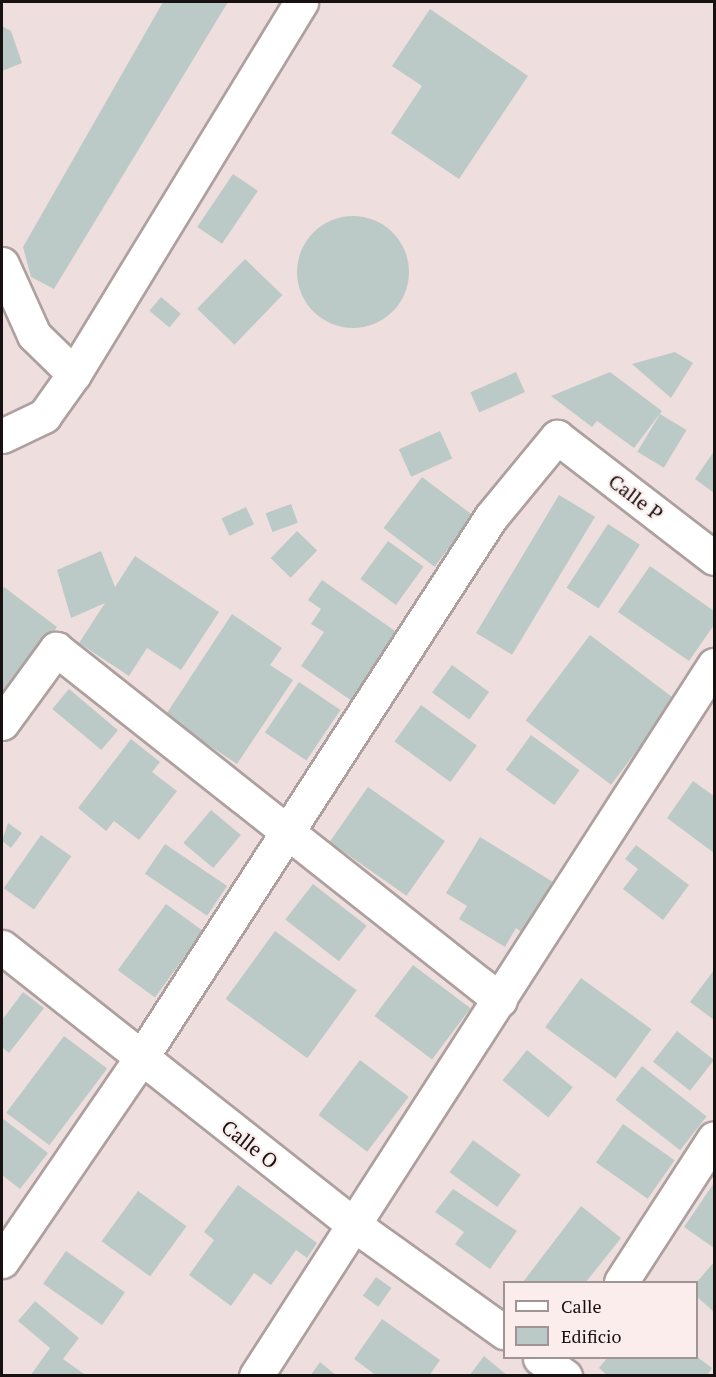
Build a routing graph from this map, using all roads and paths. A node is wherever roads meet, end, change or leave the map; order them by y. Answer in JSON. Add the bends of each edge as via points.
{"nodes":[{"id":1,"x":301,"y":2,"type":"edge"},
{"id":2,"x":2,"y":264,"type":"edge"},
{"id":3,"x":74,"y":374,"type":"junction"},
{"id":4,"x":2,"y":436,"type":"edge"},
{"id":5,"x":714,"y":558,"type":"edge"},
{"id":6,"x":714,"y":665,"type":"edge"},
{"id":7,"x":2,"y":723,"type":"edge"},
{"id":8,"x":286,"y":832,"type":"junction"},
{"id":9,"x":2,"y":948,"type":"edge"},
{"id":10,"x":500,"y":1000,"type":"junction"},
{"id":11,"x":141,"y":1058,"type":"junction"},
{"id":12,"x":714,"y":1138,"type":"edge"},
{"id":13,"x":353,"y":1224,"type":"junction"},
{"id":14,"x":6,"y":1246,"type":"edge"},
{"id":15,"x":622,"y":1281,"type":"edge"},
{"id":16,"x":503,"y":1331,"type":"edge"},
{"id":17,"x":256,"y":1376,"type":"edge"}],
"edges":[{"from":1,"to":3,"type":"street"},
{"from":2,"to":3,"type":"street","via":[[34,335]]},
{"from":3,"to":4,"type":"street","via":[[44,416]]},
{"from":5,"to":8,"type":"street","name":"Calle P","via":[[557,437],[491,517]]},
{"from":6,"to":10,"type":"street"},
{"from":7,"to":8,"type":"street","via":[[56,649]]},
{"from":8,"to":10,"type":"street"},
{"from":8,"to":11,"type":"street"},
{"from":9,"to":11,"type":"street","name":"Calle O"},
{"from":10,"to":13,"type":"street"},
{"from":11,"to":13,"type":"street","name":"Calle O"},
{"from":11,"to":14,"type":"street"},
{"from":12,"to":15,"type":"street"},
{"from":13,"to":16,"type":"street","name":"Calle O"},
{"from":13,"to":17,"type":"street"}]}
